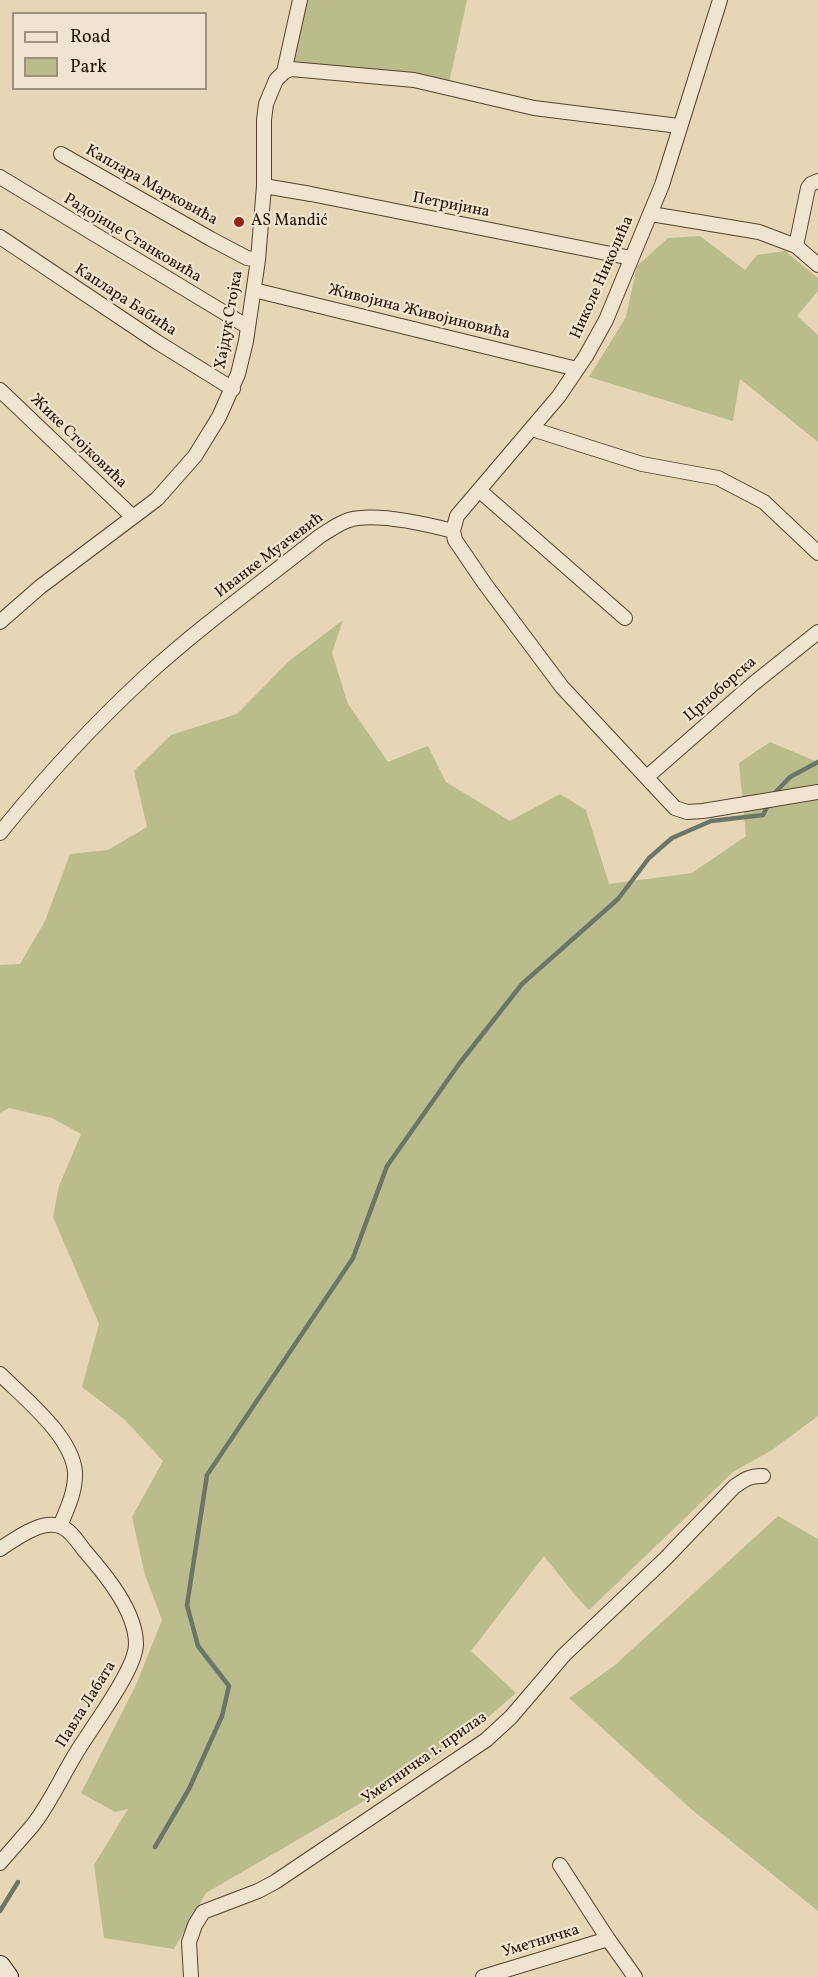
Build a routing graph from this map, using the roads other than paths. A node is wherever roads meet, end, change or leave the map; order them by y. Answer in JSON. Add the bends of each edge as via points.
{"nodes":[{"id":1,"x":300,"y":0,"type":"edge"},
{"id":2,"x":720,"y":0,"type":"edge"},
{"id":3,"x":284,"y":72,"type":"junction"},
{"id":4,"x":679,"y":126,"type":"junction"},
{"id":5,"x":61,"y":154,"type":"dead end"},
{"id":6,"x":0,"y":177,"type":"edge"},
{"id":7,"x":818,"y":181,"type":"edge"},
{"id":8,"x":264,"y":186,"type":"junction"},
{"id":9,"x":651,"y":214,"type":"junction"},
{"id":10,"x":0,"y":237,"type":"edge"},
{"id":11,"x":795,"y":246,"type":"junction"},
{"id":12,"x":631,"y":258,"type":"junction"},
{"id":13,"x":258,"y":260,"type":"junction"},
{"id":14,"x":818,"y":265,"type":"edge"},
{"id":15,"x":254,"y":290,"type":"junction"},
{"id":16,"x":248,"y":327,"type":"junction"},
{"id":17,"x":577,"y":369,"type":"junction"},
{"id":18,"x":233,"y":388,"type":"junction"},
{"id":19,"x":0,"y":390,"type":"edge"},
{"id":20,"x":532,"y":429,"type":"junction"},
{"id":21,"x":480,"y":490,"type":"junction"},
{"id":22,"x":133,"y":517,"type":"junction"},
{"id":23,"x":453,"y":531,"type":"junction"},
{"id":24,"x":818,"y":553,"type":"edge"},
{"id":25,"x":625,"y":618,"type":"dead end"},
{"id":26,"x":0,"y":622,"type":"edge"},
{"id":27,"x":818,"y":632,"type":"edge"},
{"id":28,"x":648,"y":776,"type":"junction"},
{"id":29,"x":818,"y":792,"type":"edge"},
{"id":30,"x":0,"y":833,"type":"edge"},
{"id":31,"x":0,"y":1374,"type":"edge"},
{"id":32,"x":762,"y":1476,"type":"dead end"},
{"id":33,"x":60,"y":1526,"type":"junction"},
{"id":34,"x":0,"y":1549,"type":"edge"},
{"id":35,"x":0,"y":1863,"type":"edge"},
{"id":36,"x":560,"y":1865,"type":"dead end"},
{"id":37,"x":608,"y":1939,"type":"junction"},
{"id":38,"x":0,"y":1966,"type":"edge"},
{"id":39,"x":8,"y":1977,"type":"edge"},
{"id":40,"x":191,"y":1977,"type":"edge"},
{"id":41,"x":483,"y":1977,"type":"edge"},
{"id":42,"x":635,"y":1977,"type":"edge"}],
"edges":[{"from":1,"to":3,"type":"street","name":"Хајдук Стојка"},
{"from":2,"to":4,"type":"street"},
{"from":3,"to":4,"type":"street","via":[[291,69],[414,80],[534,108]]},
{"from":3,"to":8,"type":"street","name":"Хајдук Стојка","via":[[276,80],[266,104]]},
{"from":4,"to":9,"type":"street"},
{"from":5,"to":13,"type":"street","name":"Каплара Марковића","via":[[211,239]]},
{"from":6,"to":16,"type":"street","name":"Радојице Станковића"},
{"from":7,"to":11,"type":"street","via":[[808,188]]},
{"from":8,"to":12,"type":"street","name":"Петријина"},
{"from":8,"to":13,"type":"street","name":"Хајдук Стојка"},
{"from":9,"to":11,"type":"street","name":"Николе Николића","via":[[759,232]]},
{"from":9,"to":12,"type":"street","name":"Николе Николића"},
{"from":10,"to":18,"type":"street","name":"Каплара Бабића"},
{"from":11,"to":14,"type":"street","name":"Николе Николића"},
{"from":12,"to":17,"type":"street","name":"Николе Николића","via":[[606,320]]},
{"from":13,"to":15,"type":"street","name":"Хајдук Стојка"},
{"from":15,"to":16,"type":"street","name":"Хајдук Стојка"},
{"from":15,"to":17,"type":"street","name":"Живојина Живојиновића"},
{"from":16,"to":18,"type":"street","name":"Хајдук Стојка"},
{"from":17,"to":20,"type":"street","name":"Николе Николића"},
{"from":18,"to":22,"type":"street","name":"Хајдук Стојка","via":[[195,456],[157,499]]},
{"from":19,"to":22,"type":"street","name":"Жике Стојковића"},
{"from":20,"to":21,"type":"street","name":"Николе Николића"},
{"from":20,"to":24,"type":"street","via":[[642,464],[718,478],[758,497]]},
{"from":21,"to":23,"type":"street","name":"Николе Николића","via":[[457,516]]},
{"from":21,"to":25,"type":"street"},
{"from":22,"to":26,"type":"street","name":"Хајдук Стојка"},
{"from":23,"to":28,"type":"street","via":[[473,567],[562,687]]},
{"from":23,"to":30,"type":"street","name":"Иванке Муачевић","via":[[421,523],[367,518],[350,520],[320,536],[146,676],[66,755]]},
{"from":27,"to":28,"type":"street","name":"Црноборска"},
{"from":28,"to":29,"type":"street","via":[[682,811],[703,812]]},
{"from":31,"to":33,"type":"street","via":[[52,1427],[70,1454],[74,1483]]},
{"from":32,"to":40,"type":"street","name":"Уметничка 1. прилаз","via":[[754,1475],[734,1487],[564,1655],[512,1717],[486,1740],[275,1882],[203,1912],[189,1942]]},
{"from":33,"to":34,"type":"street","via":[[37,1529]]},
{"from":33,"to":35,"type":"street","name":"Павла Лабата","via":[[85,1550],[123,1602],[135,1631],[135,1654],[120,1686],[47,1804]]},
{"from":36,"to":37,"type":"street","name":"Уметничка"},
{"from":37,"to":41,"type":"street","name":"Уметничка"},
{"from":37,"to":42,"type":"street","name":"Уметничка"},
{"from":38,"to":39,"type":"main road"}]}
